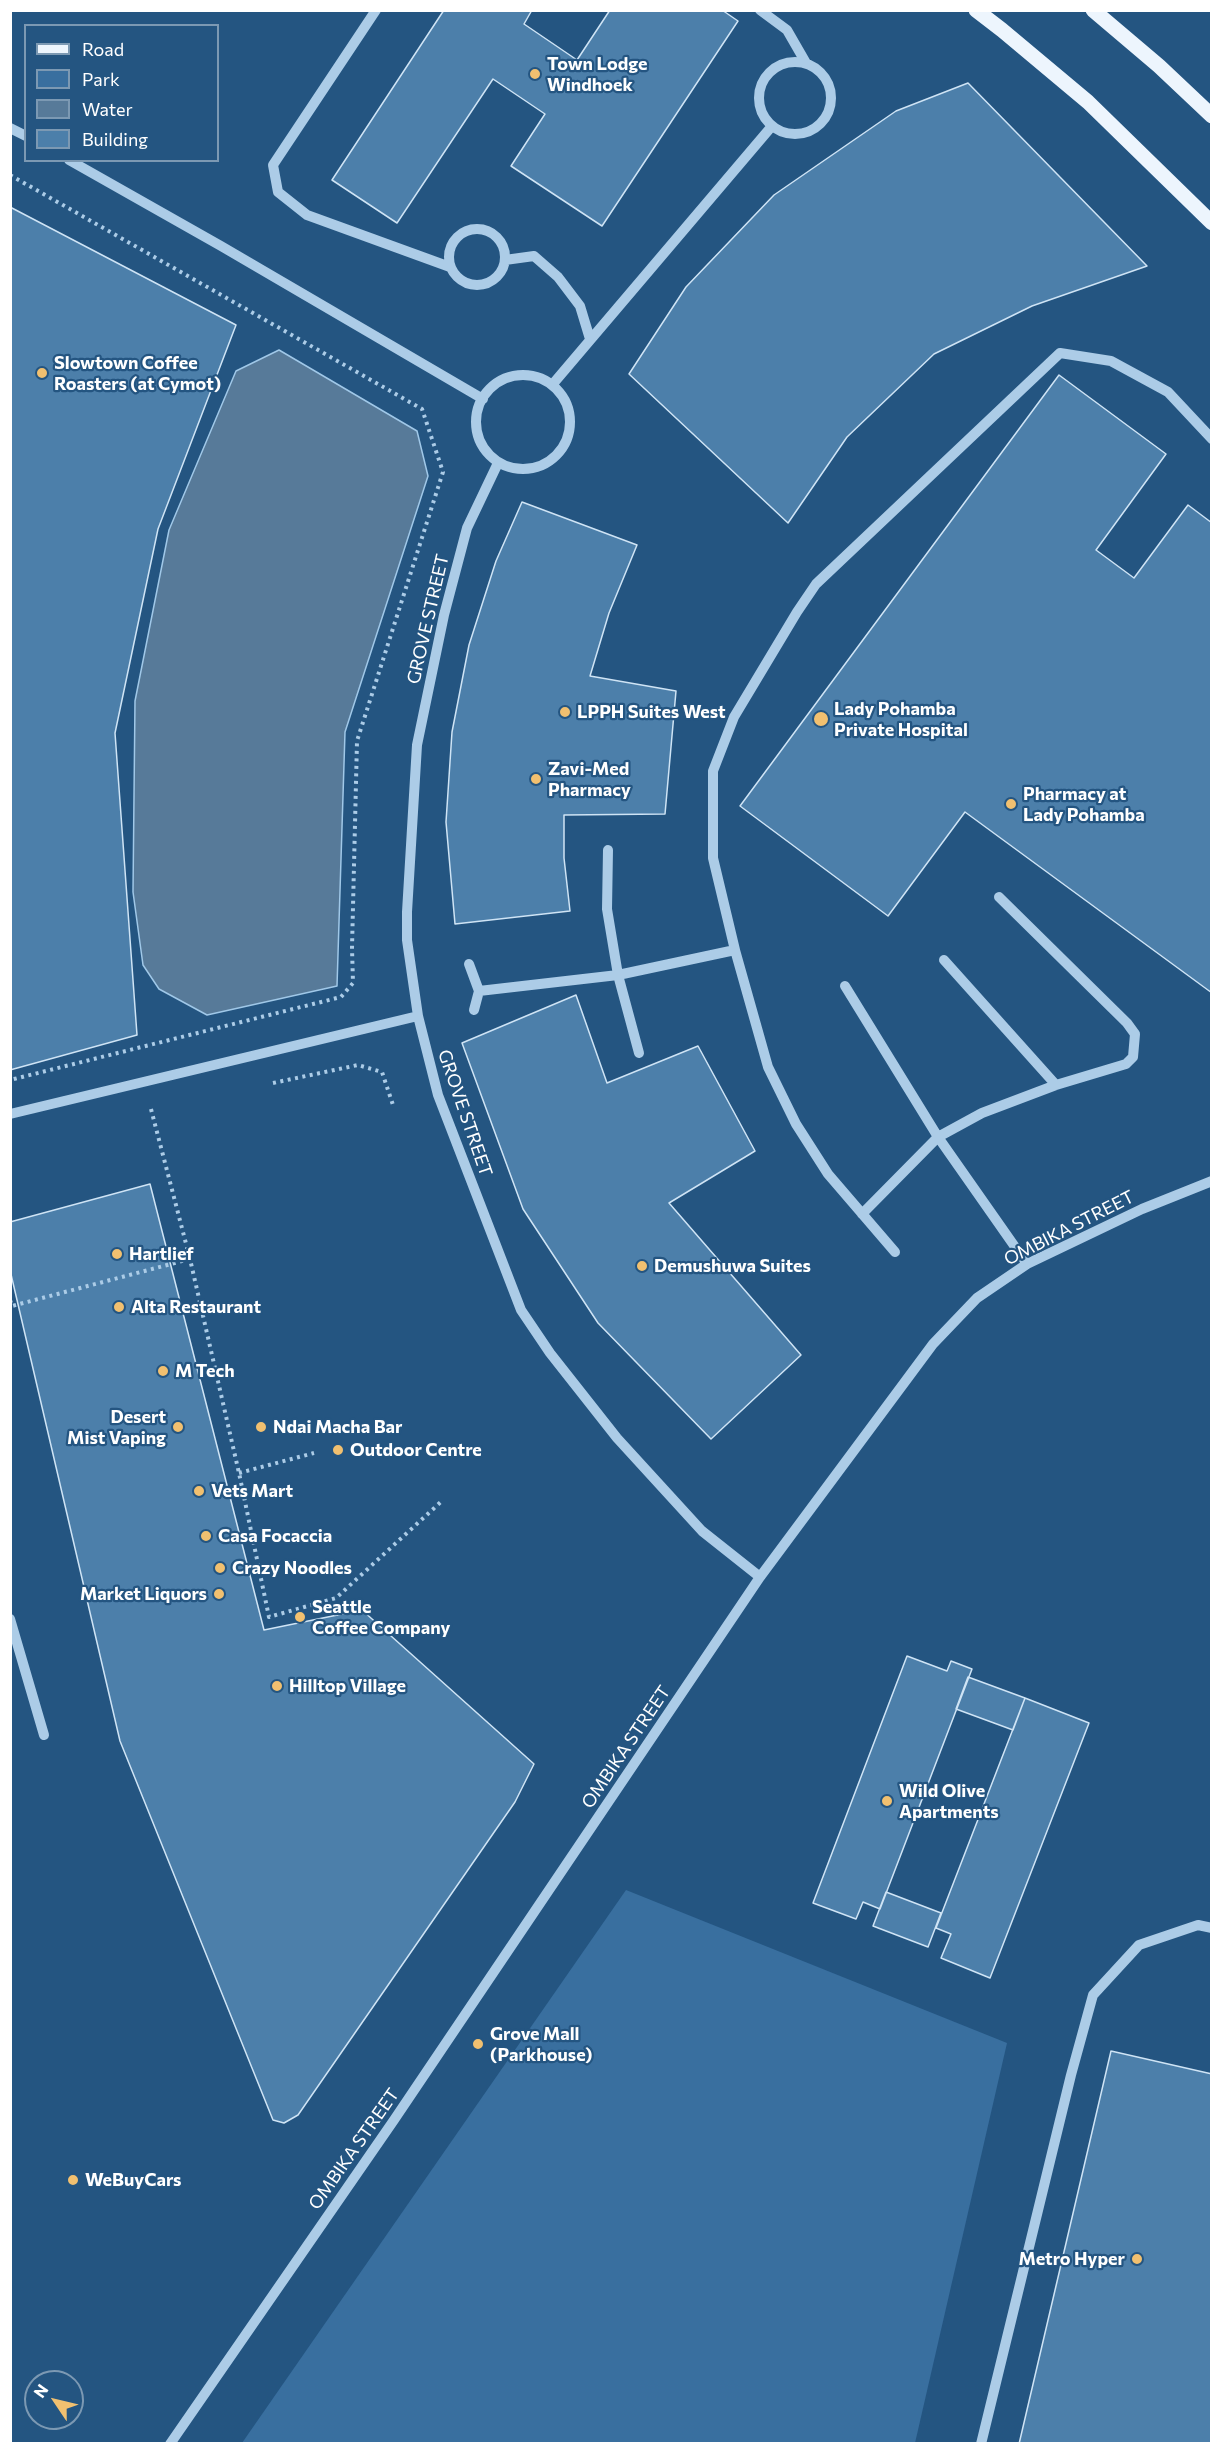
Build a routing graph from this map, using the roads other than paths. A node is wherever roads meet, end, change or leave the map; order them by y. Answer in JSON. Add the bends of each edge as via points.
{"nodes":[{"id":1,"x":376,"y":10,"type":"edge"},
{"id":2,"x":760,"y":10,"type":"edge"},
{"id":3,"x":976,"y":10,"type":"edge"},
{"id":4,"x":1093,"y":10,"type":"edge"},
{"id":5,"x":806,"y":63,"type":"junction"},
{"id":6,"x":1212,"y":116,"type":"edge"},
{"id":7,"x":772,"y":126,"type":"junction"},
{"id":8,"x":10,"y":128,"type":"edge"},
{"id":9,"x":24,"y":135,"type":"edge"},
{"id":10,"x":73,"y":162,"type":"edge"},
{"id":11,"x":1212,"y":223,"type":"edge"},
{"id":12,"x":505,"y":260,"type":"junction"},
{"id":13,"x":450,"y":267,"type":"junction"},
{"id":14,"x":590,"y":339,"type":"junction"},
{"id":15,"x":552,"y":385,"type":"junction"},
{"id":16,"x":483,"y":399,"type":"junction"},
{"id":17,"x":1212,"y":439,"type":"edge"},
{"id":18,"x":498,"y":463,"type":"junction"},
{"id":19,"x":608,"y":850,"type":"dead end"},
{"id":20,"x":999,"y":897,"type":"dead end"},
{"id":21,"x":735,"y":950,"type":"junction"},
{"id":22,"x":944,"y":960,"type":"dead end"},
{"id":23,"x":469,"y":964,"type":"dead end"},
{"id":24,"x":618,"y":975,"type":"junction"},
{"id":25,"x":845,"y":986,"type":"dead end"},
{"id":26,"x":479,"y":991,"type":"junction"},
{"id":27,"x":474,"y":1010,"type":"dead end"},
{"id":28,"x":418,"y":1016,"type":"junction"},
{"id":29,"x":639,"y":1053,"type":"dead end"},
{"id":30,"x":1056,"y":1086,"type":"junction"},
{"id":31,"x":10,"y":1113,"type":"edge"},
{"id":32,"x":938,"y":1137,"type":"junction"},
{"id":33,"x":1212,"y":1181,"type":"edge"},
{"id":34,"x":862,"y":1214,"type":"junction"},
{"id":35,"x":895,"y":1252,"type":"dead end"},
{"id":36,"x":1027,"y":1264,"type":"junction"},
{"id":37,"x":760,"y":1577,"type":"junction"},
{"id":38,"x":10,"y":1619,"type":"edge"},
{"id":39,"x":44,"y":1735,"type":"dead end"},
{"id":40,"x":1212,"y":1928,"type":"edge"},
{"id":41,"x":170,"y":2444,"type":"edge"},
{"id":42,"x":981,"y":2444,"type":"edge"}],
"edges":[{"from":1,"to":13,"type":"street","via":[[273,165],[278,192],[308,214]]},
{"from":2,"to":5,"type":"street","via":[[788,30]]},
{"from":3,"to":11,"type":"main road","via":[[1088,102]]},
{"from":4,"to":6,"type":"main road"},
{"from":5,"to":7,"type":"street","via":[[781,64],[763,81],[760,106]]},
{"from":5,"to":7,"type":"street","via":[[816,68],[830,86],[832,98],[825,120],[817,128],[795,135]]},
{"from":7,"to":14,"type":"street"},
{"from":8,"to":9,"type":"street"},
{"from":10,"to":16,"type":"street"},
{"from":12,"to":13,"type":"street","via":[[492,281],[480,286],[457,278]]},
{"from":12,"to":13,"type":"street","via":[[504,247],[497,236],[473,229],[452,242],[448,254]]},
{"from":12,"to":14,"type":"street","via":[[534,256],[558,277],[580,306]]},
{"from":14,"to":15,"type":"street"},
{"from":15,"to":16,"type":"street","via":[[538,377],[509,377],[495,384]]},
{"from":15,"to":18,"type":"street","via":[[570,411],[571,427],[561,449],[544,465],[529,470]]},
{"from":16,"to":18,"type":"street","via":[[477,409],[478,439]]},
{"from":17,"to":21,"type":"street","via":[[1168,392],[1111,361],[1060,353],[816,584],[734,717],[713,771],[713,858]]},
{"from":18,"to":28,"type":"street","name":"GROVE STREET","via":[[468,528],[444,615],[417,745],[407,940]]},
{"from":19,"to":24,"type":"street","via":[[607,909]]},
{"from":20,"to":30,"type":"street","via":[[1135,1034],[1133,1057],[1126,1064]]},
{"from":21,"to":24,"type":"street"},
{"from":21,"to":34,"type":"street","via":[[768,1067],[796,1124],[828,1174]]},
{"from":22,"to":30,"type":"street"},
{"from":23,"to":26,"type":"street"},
{"from":24,"to":26,"type":"street"},
{"from":24,"to":29,"type":"street"},
{"from":25,"to":32,"type":"street"},
{"from":26,"to":27,"type":"street"},
{"from":28,"to":31,"type":"street"},
{"from":28,"to":37,"type":"street","name":"GROVE STREET","via":[[438,1095],[520,1310],[617,1437],[702,1531]]},
{"from":30,"to":32,"type":"street","via":[[982,1113]]},
{"from":32,"to":34,"type":"street"},
{"from":32,"to":36,"type":"street"},
{"from":33,"to":36,"type":"street","name":"OMBIKA STREET","via":[[1142,1209]]},
{"from":34,"to":35,"type":"street"},
{"from":36,"to":37,"type":"street","name":"OMBIKA STREET","via":[[977,1298],[933,1344]]},
{"from":37,"to":41,"type":"street","name":"OMBIKA STREET"},
{"from":38,"to":39,"type":"street"},
{"from":40,"to":42,"type":"street","via":[[1198,1925],[1139,1945],[1093,1995]]}]}
